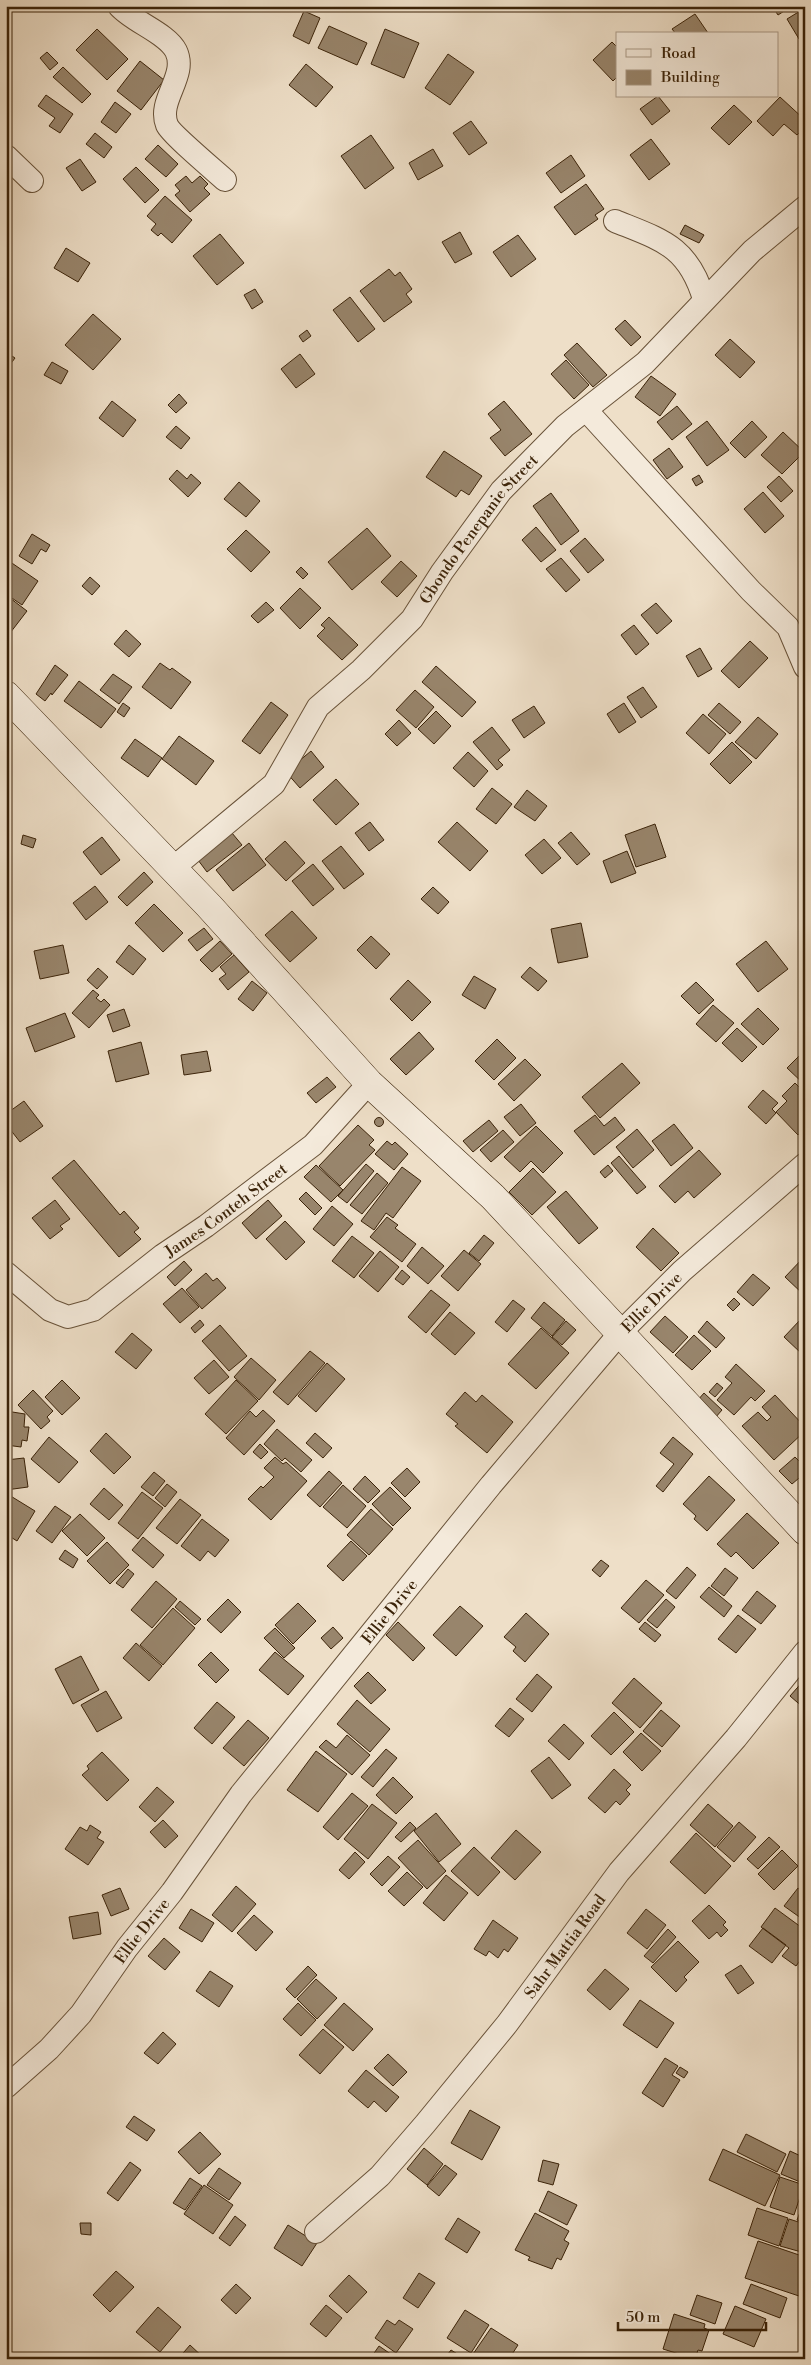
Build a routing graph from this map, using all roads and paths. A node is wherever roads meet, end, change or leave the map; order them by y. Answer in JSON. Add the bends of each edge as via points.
{"nodes":[{"id":1,"x":119,"y":6,"type":"edge"},
{"id":2,"x":6,"y":156,"type":"edge"},
{"id":3,"x":225,"y":180,"type":"dead end"},
{"id":4,"x":32,"y":181,"type":"dead end"},
{"id":5,"x":805,"y":207,"type":"edge"},
{"id":6,"x":615,"y":221,"type":"dead end"},
{"id":7,"x":704,"y":299,"type":"junction"},
{"id":8,"x":586,"y":410,"type":"junction"},
{"id":9,"x":805,"y":666,"type":"edge"},
{"id":10,"x":6,"y":695,"type":"edge"},
{"id":11,"x":173,"y":868,"type":"junction"},
{"id":12,"x":369,"y":1084,"type":"junction"},
{"id":13,"x":805,"y":1164,"type":"edge"},
{"id":14,"x":6,"y":1272,"type":"edge"},
{"id":15,"x":620,"y":1333,"type":"junction"},
{"id":16,"x":805,"y":1531,"type":"edge"},
{"id":17,"x":805,"y":1652,"type":"edge"},
{"id":18,"x":6,"y":2086,"type":"edge"},
{"id":19,"x":316,"y":2232,"type":"dead end"}],
"edges":[{"from":1,"to":3,"type":"street","via":[[176,50],[179,66],[164,111],[167,126]]},
{"from":2,"to":4,"type":"street"},
{"from":5,"to":7,"type":"street","name":"Gbondo Penepanie Street","via":[[752,251]]},
{"from":6,"to":7,"type":"street","via":[[675,248],[698,279]]},
{"from":7,"to":8,"type":"street","name":"Gbondo Penepanie Street","via":[[645,363]]},
{"from":8,"to":9,"type":"street","via":[[751,591],[788,627]]},
{"from":8,"to":11,"type":"street","name":"Gbondo Penepanie Street","via":[[565,426],[501,491],[412,619],[318,707],[274,784]]},
{"from":10,"to":11,"type":"main road"},
{"from":11,"to":12,"type":"main road"},
{"from":12,"to":14,"type":"street","name":"James Conteh Street","via":[[313,1144],[93,1310],[68,1317],[50,1310]]},
{"from":12,"to":15,"type":"main road","via":[[493,1197]]},
{"from":13,"to":15,"type":"street","name":"Ellie Drive","via":[[682,1271]]},
{"from":15,"to":16,"type":"main road"},
{"from":15,"to":18,"type":"street","name":"Ellie Drive","via":[[491,1485],[241,1794],[80,2014],[49,2049]]},
{"from":17,"to":19,"type":"street","name":"Sahr Mattia Road","via":[[736,1738],[620,1872],[507,2024],[425,2124],[380,2176]]}]}
